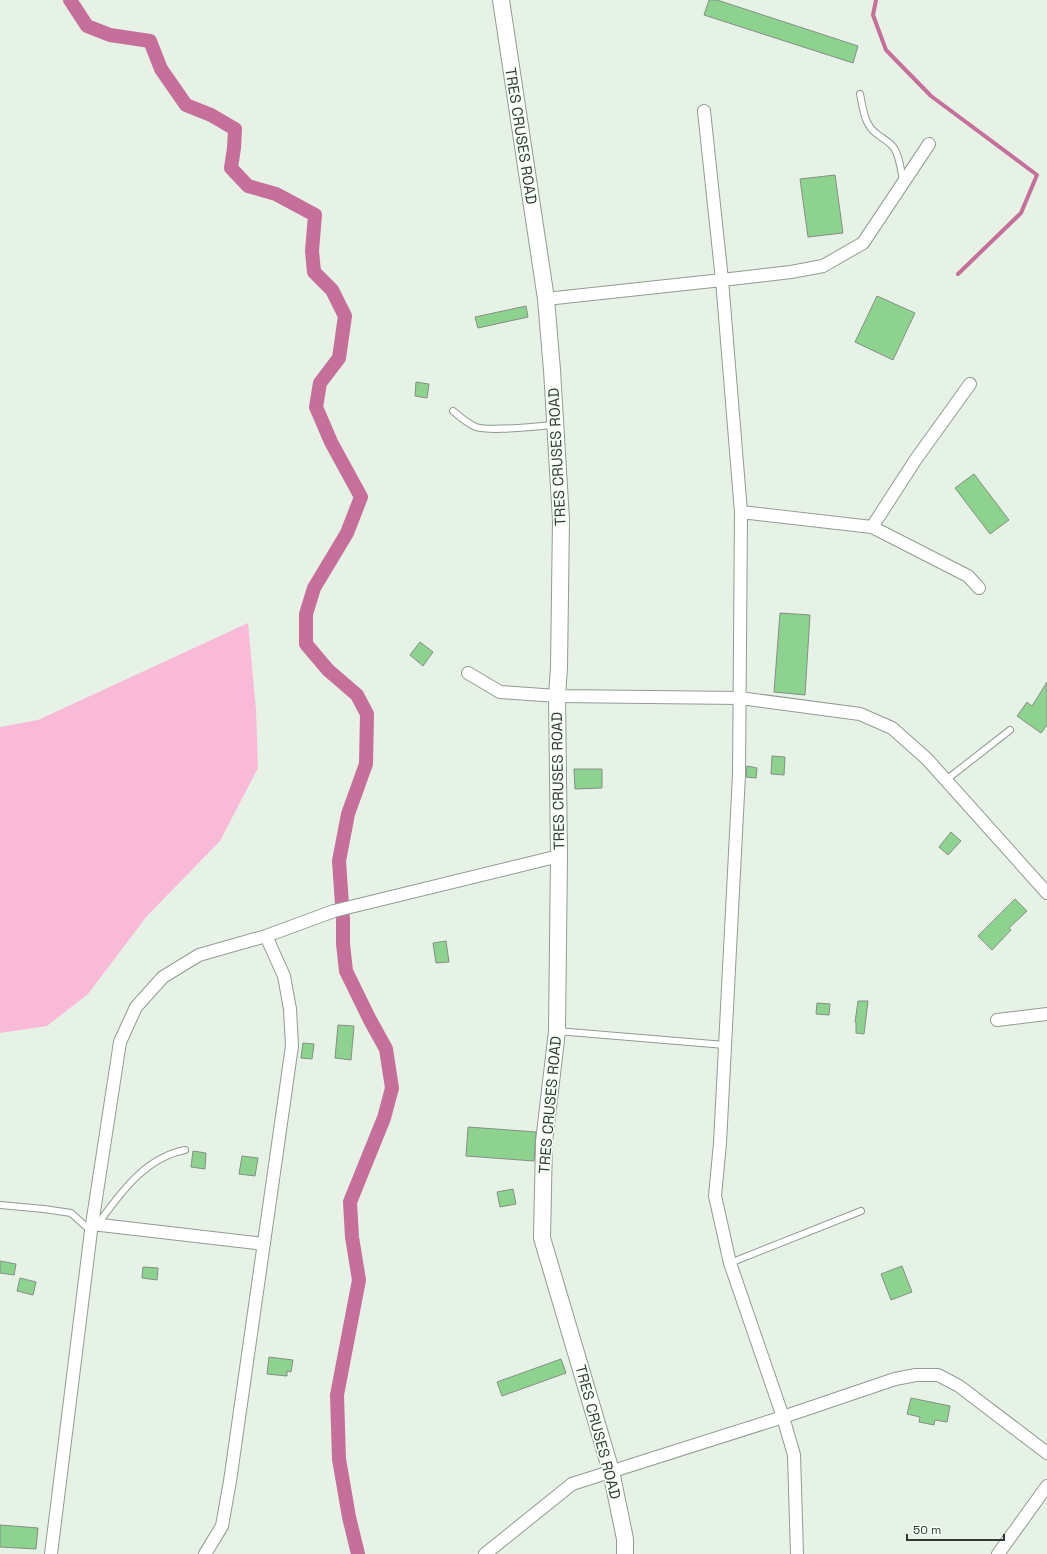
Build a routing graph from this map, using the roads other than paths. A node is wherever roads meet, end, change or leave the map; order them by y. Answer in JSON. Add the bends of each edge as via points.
{"nodes":[{"id":1,"x":501,"y":0,"type":"edge"},
{"id":2,"x":860,"y":94,"type":"dead end"},
{"id":3,"x":704,"y":111,"type":"dead end"},
{"id":4,"x":929,"y":144,"type":"dead end"},
{"id":5,"x":903,"y":183,"type":"junction"},
{"id":6,"x":722,"y":280,"type":"junction"},
{"id":7,"x":546,"y":299,"type":"junction"},
{"id":8,"x":970,"y":384,"type":"dead end"},
{"id":9,"x":453,"y":411,"type":"dead end"},
{"id":10,"x":555,"y":425,"type":"junction"},
{"id":11,"x":741,"y":512,"type":"junction"},
{"id":12,"x":872,"y":527,"type":"junction"},
{"id":13,"x":979,"y":588,"type":"dead end"},
{"id":14,"x":468,"y":673,"type":"dead end"},
{"id":15,"x":557,"y":696,"type":"junction"},
{"id":16,"x":740,"y":698,"type":"junction"},
{"id":17,"x":1010,"y":730,"type":"dead end"},
{"id":18,"x":946,"y":780,"type":"junction"},
{"id":19,"x":559,"y":856,"type":"junction"},
{"id":20,"x":1047,"y":893,"type":"edge"},
{"id":21,"x":266,"y":936,"type":"junction"},
{"id":22,"x":1047,"y":1014,"type":"edge"},
{"id":23,"x":997,"y":1020,"type":"dead end"},
{"id":24,"x":557,"y":1031,"type":"junction"},
{"id":25,"x":725,"y":1045,"type":"junction"},
{"id":26,"x":185,"y":1150,"type":"dead end"},
{"id":27,"x":0,"y":1205,"type":"edge"},
{"id":28,"x":861,"y":1211,"type":"dead end"},
{"id":29,"x":93,"y":1227,"type":"junction"},
{"id":30,"x":264,"y":1244,"type":"junction"},
{"id":31,"x":730,"y":1263,"type":"junction"},
{"id":32,"x":784,"y":1417,"type":"junction"},
{"id":33,"x":1047,"y":1453,"type":"edge"},
{"id":34,"x":612,"y":1471,"type":"junction"},
{"id":35,"x":1047,"y":1486,"type":"edge"},
{"id":36,"x":51,"y":1554,"type":"edge"},
{"id":37,"x":205,"y":1554,"type":"edge"},
{"id":38,"x":485,"y":1554,"type":"edge"},
{"id":39,"x":625,"y":1554,"type":"edge"},
{"id":40,"x":797,"y":1554,"type":"edge"},
{"id":41,"x":998,"y":1554,"type":"edge"}],
"edges":[{"from":1,"to":7,"type":"main road","name":"TRES CRUSES ROAD"},
{"from":2,"to":5,"type":"lane","via":[[868,125],[894,147]]},
{"from":3,"to":6,"type":"street"},
{"from":4,"to":5,"type":"street"},
{"from":5,"to":6,"type":"street","via":[[863,243],[823,266]]},
{"from":6,"to":7,"type":"street"},
{"from":6,"to":11,"type":"street"},
{"from":7,"to":10,"type":"main road","name":"TRES CRUSES ROAD"},
{"from":8,"to":12,"type":"street","via":[[916,459]]},
{"from":9,"to":10,"type":"lane","via":[[477,427]]},
{"from":10,"to":15,"type":"main road","name":"TRES CRUSES ROAD","via":[[561,520]]},
{"from":11,"to":12,"type":"street"},
{"from":11,"to":16,"type":"street"},
{"from":12,"to":13,"type":"street","via":[[968,576]]},
{"from":14,"to":15,"type":"street","via":[[500,692]]},
{"from":15,"to":16,"type":"street"},
{"from":15,"to":19,"type":"main road","name":"TRES CRUSES ROAD"},
{"from":16,"to":18,"type":"street","via":[[860,714],[892,728]]},
{"from":16,"to":25,"type":"street","via":[[739,775]]},
{"from":17,"to":18,"type":"lane"},
{"from":18,"to":20,"type":"street"},
{"from":19,"to":21,"type":"street","via":[[352,906]]},
{"from":19,"to":24,"type":"main road","name":"TRES CRUSES ROAD"},
{"from":21,"to":29,"type":"street","via":[[199,955],[163,977],[136,1007],[120,1042]]},
{"from":21,"to":30,"type":"street","via":[[284,976],[290,1008],[292,1046]]},
{"from":22,"to":23,"type":"street"},
{"from":24,"to":25,"type":"lane"},
{"from":24,"to":34,"type":"main road","name":"TRES CRUSES ROAD","via":[[544,1142],[542,1238]]},
{"from":25,"to":31,"type":"street","via":[[715,1196]]},
{"from":26,"to":29,"type":"lane","via":[[171,1153],[138,1175]]},
{"from":27,"to":29,"type":"lane","via":[[71,1213]]},
{"from":28,"to":31,"type":"lane"},
{"from":29,"to":30,"type":"street"},
{"from":29,"to":36,"type":"street"},
{"from":30,"to":37,"type":"street","via":[[222,1526]]},
{"from":31,"to":32,"type":"street"},
{"from":32,"to":33,"type":"street","via":[[895,1379],[916,1375],[938,1375],[959,1386]]},
{"from":32,"to":34,"type":"street"},
{"from":32,"to":40,"type":"street","via":[[794,1455]]},
{"from":34,"to":38,"type":"street","via":[[572,1484]]},
{"from":34,"to":39,"type":"main road","name":"TRES CRUSES ROAD","via":[[625,1539]]},
{"from":35,"to":41,"type":"street"}]}
